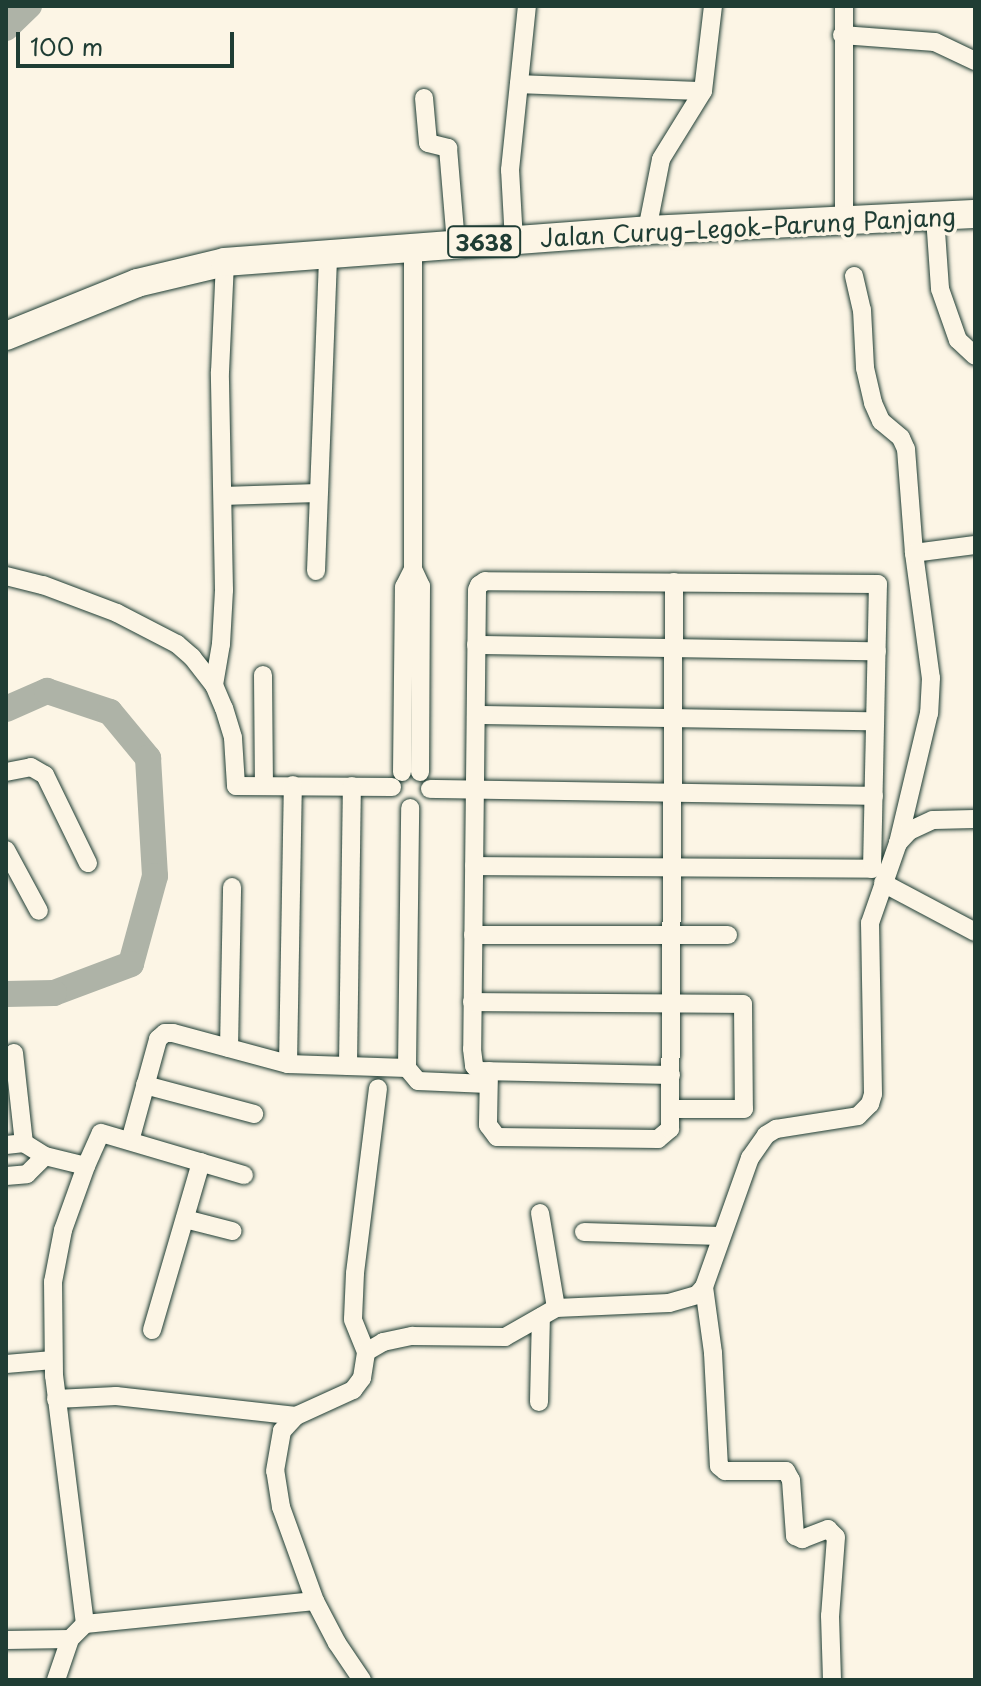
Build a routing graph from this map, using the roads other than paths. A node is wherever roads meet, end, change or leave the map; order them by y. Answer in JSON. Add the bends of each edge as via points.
{"nodes":[{"id":1,"x":527,"y":6,"type":"edge"},
{"id":2,"x":713,"y":6,"type":"edge"},
{"id":3,"x":844,"y":6,"type":"edge"},
{"id":4,"x":842,"y":35,"type":"junction"},
{"id":5,"x":975,"y":61,"type":"edge"},
{"id":6,"x":519,"y":84,"type":"junction"},
{"id":7,"x":703,"y":91,"type":"junction"},
{"id":8,"x":424,"y":98,"type":"dead end"},
{"id":9,"x":975,"y":214,"type":"edge"},
{"id":10,"x":935,"y":217,"type":"junction"},
{"id":11,"x":844,"y":221,"type":"junction"},
{"id":12,"x":647,"y":230,"type":"junction"},
{"id":13,"x":514,"y":241,"type":"junction"},
{"id":14,"x":456,"y":244,"type":"junction"},
{"id":15,"x":413,"y":249,"type":"junction"},
{"id":16,"x":328,"y":253,"type":"junction"},
{"id":17,"x":225,"y":262,"type":"junction"},
{"id":18,"x":854,"y":276,"type":"dead end"},
{"id":19,"x":6,"y":336,"type":"edge"},
{"id":20,"x":975,"y":356,"type":"edge"},
{"id":21,"x":317,"y":493,"type":"junction"},
{"id":22,"x":223,"y":496,"type":"junction"},
{"id":23,"x":975,"y":545,"type":"edge"},
{"id":24,"x":914,"y":553,"type":"junction"},
{"id":25,"x":316,"y":571,"type":"dead end"},
{"id":26,"x":6,"y":576,"type":"edge"},
{"id":27,"x":674,"y":582,"type":"junction"},
{"id":28,"x":476,"y":645,"type":"junction"},
{"id":29,"x":673,"y":649,"type":"junction"},
{"id":30,"x":877,"y":651,"type":"junction"},
{"id":31,"x":263,"y":675,"type":"dead end"},
{"id":32,"x":214,"y":685,"type":"junction"},
{"id":33,"x":476,"y":715,"type":"junction"},
{"id":34,"x":673,"y":719,"type":"junction"},
{"id":35,"x":875,"y":721,"type":"junction"},
{"id":36,"x":6,"y":772,"type":"edge"},
{"id":37,"x":405,"y":777,"type":"junction"},
{"id":38,"x":264,"y":784,"type":"junction"},
{"id":39,"x":293,"y":785,"type":"junction"},
{"id":40,"x":352,"y":786,"type":"junction"},
{"id":41,"x":430,"y":789,"type":"junction"},
{"id":42,"x":475,"y":789,"type":"junction"},
{"id":43,"x":673,"y":792,"type":"junction"},
{"id":44,"x":874,"y":796,"type":"junction"},
{"id":45,"x":410,"y":808,"type":"junction"},
{"id":46,"x":975,"y":819,"type":"edge"},
{"id":47,"x":898,"y":843,"type":"junction"},
{"id":48,"x":6,"y":850,"type":"edge"},
{"id":49,"x":88,"y":863,"type":"dead end"},
{"id":50,"x":474,"y":866,"type":"junction"},
{"id":51,"x":672,"y":868,"type":"junction"},
{"id":52,"x":883,"y":883,"type":"junction"},
{"id":53,"x":232,"y":887,"type":"dead end"},
{"id":54,"x":39,"y":911,"type":"dead end"},
{"id":55,"x":975,"y":932,"type":"edge"},
{"id":56,"x":473,"y":935,"type":"junction"},
{"id":57,"x":728,"y":935,"type":"dead end"},
{"id":58,"x":672,"y":936,"type":"junction"},
{"id":59,"x":472,"y":1002,"type":"junction"},
{"id":60,"x":671,"y":1003,"type":"junction"},
{"id":61,"x":229,"y":1048,"type":"junction"},
{"id":62,"x":14,"y":1053,"type":"dead end"},
{"id":63,"x":288,"y":1064,"type":"junction"},
{"id":64,"x":348,"y":1066,"type":"junction"},
{"id":65,"x":407,"y":1068,"type":"junction"},
{"id":66,"x":671,"y":1075,"type":"junction"},
{"id":67,"x":489,"y":1077,"type":"junction"},
{"id":68,"x":145,"y":1085,"type":"junction"},
{"id":69,"x":378,"y":1088,"type":"dead end"},
{"id":70,"x":670,"y":1109,"type":"junction"},
{"id":71,"x":254,"y":1114,"type":"dead end"},
{"id":72,"x":130,"y":1141,"type":"junction"},
{"id":73,"x":15,"y":1144,"type":"edge"},
{"id":74,"x":45,"y":1156,"type":"junction"},
{"id":75,"x":201,"y":1162,"type":"junction"},
{"id":76,"x":86,"y":1166,"type":"junction"},
{"id":77,"x":244,"y":1175,"type":"dead end"},
{"id":78,"x":6,"y":1176,"type":"edge"},
{"id":79,"x":540,"y":1213,"type":"dead end"},
{"id":80,"x":185,"y":1219,"type":"junction"},
{"id":81,"x":232,"y":1231,"type":"dead end"},
{"id":82,"x":584,"y":1232,"type":"dead end"},
{"id":83,"x":720,"y":1236,"type":"junction"},
{"id":84,"x":704,"y":1287,"type":"junction"},
{"id":85,"x":549,"y":1313,"type":"junction"},
{"id":86,"x":152,"y":1330,"type":"dead end"},
{"id":87,"x":366,"y":1352,"type":"junction"},
{"id":88,"x":53,"y":1360,"type":"junction"},
{"id":89,"x":6,"y":1364,"type":"edge"},
{"id":90,"x":56,"y":1399,"type":"junction"},
{"id":91,"x":539,"y":1402,"type":"dead end"},
{"id":92,"x":296,"y":1416,"type":"junction"},
{"id":93,"x":315,"y":1601,"type":"junction"},
{"id":94,"x":85,"y":1624,"type":"junction"},
{"id":95,"x":70,"y":1639,"type":"junction"},
{"id":96,"x":6,"y":1640,"type":"edge"},
{"id":97,"x":56,"y":1680,"type":"edge"},
{"id":98,"x":362,"y":1680,"type":"edge"},
{"id":99,"x":832,"y":1680,"type":"edge"}],
"edges":[{"from":1,"to":6,"type":"street"},
{"from":2,"to":7,"type":"street"},
{"from":3,"to":4,"type":"street"},
{"from":4,"to":5,"type":"street","via":[[935,42]]},
{"from":4,"to":11,"type":"street"},
{"from":6,"to":7,"type":"street"},
{"from":6,"to":13,"type":"street","via":[[510,170]]},
{"from":7,"to":12,"type":"street","via":[[661,159]]},
{"from":8,"to":14,"type":"street","via":[[428,143],[448,148]]},
{"from":9,"to":10,"type":"main road","name":"Jalan Curug–Legok–Parung Panjang","number":"3638"},
{"from":10,"to":11,"type":"main road","name":"Jalan Curug–Legok–Parung Panjang","number":"3638"},
{"from":10,"to":20,"type":"street","via":[[943,300],[958,340]]},
{"from":11,"to":12,"type":"main road","name":"Jalan Curug–Legok–Parung Panjang","number":"3638"},
{"from":12,"to":13,"type":"main road","name":"Jalan Curug–Legok–Parung Panjang","number":"3638"},
{"from":13,"to":14,"type":"main road","name":"Jalan Curug–Legok–Parung Panjang","number":"3638"},
{"from":14,"to":15,"type":"main road","name":"Jalan Curug–Legok–Parung Panjang","number":"3638"},
{"from":15,"to":16,"type":"main road","name":"Jalan Curug–Legok–Parung Panjang","number":"3638"},
{"from":15,"to":37,"type":"street","via":[[413,569],[404,587]]},
{"from":16,"to":17,"type":"main road","name":"Jalan Curug–Legok–Parung Panjang","number":"3638"},
{"from":16,"to":21,"type":"street"},
{"from":17,"to":19,"type":"main road","name":"Jalan Curug–Legok–Parung Panjang","number":"3638","via":[[137,283]]},
{"from":17,"to":22,"type":"street","via":[[220,372]]},
{"from":18,"to":24,"type":"street","via":[[873,403],[906,449]]},
{"from":21,"to":22,"type":"street"},
{"from":21,"to":25,"type":"street"},
{"from":22,"to":32,"type":"street","via":[[224,590]]},
{"from":23,"to":24,"type":"street"},
{"from":24,"to":47,"type":"street","via":[[933,696]]},
{"from":26,"to":32,"type":"street","via":[[117,613],[177,644]]},
{"from":27,"to":28,"type":"street","via":[[485,581],[477,590]]},
{"from":27,"to":29,"type":"street"},
{"from":27,"to":30,"type":"street","via":[[878,584]]},
{"from":28,"to":29,"type":"street"},
{"from":28,"to":33,"type":"street"},
{"from":29,"to":30,"type":"street"},
{"from":29,"to":34,"type":"street"},
{"from":30,"to":35,"type":"street"},
{"from":31,"to":38,"type":"street"},
{"from":32,"to":38,"type":"street","via":[[233,738],[236,786]]},
{"from":33,"to":34,"type":"street"},
{"from":33,"to":42,"type":"street"},
{"from":34,"to":35,"type":"street"},
{"from":34,"to":43,"type":"street"},
{"from":35,"to":44,"type":"street"},
{"from":36,"to":49,"type":"street","via":[[31,767],[45,775]]},
{"from":37,"to":40,"type":"street"},
{"from":37,"to":41,"type":"street","via":[[428,779]]},
{"from":37,"to":45,"type":"street","via":[[397,802]]},
{"from":38,"to":39,"type":"street"},
{"from":39,"to":40,"type":"street"},
{"from":39,"to":63,"type":"street"},
{"from":40,"to":64,"type":"street"},
{"from":41,"to":42,"type":"street"},
{"from":41,"to":45,"type":"street","via":[[422,805]]},
{"from":42,"to":43,"type":"street"},
{"from":42,"to":50,"type":"street"},
{"from":43,"to":44,"type":"street"},
{"from":43,"to":51,"type":"street"},
{"from":44,"to":51,"type":"street","via":[[872,869]]},
{"from":45,"to":65,"type":"street"},
{"from":46,"to":47,"type":"street","via":[[933,820]]},
{"from":47,"to":52,"type":"street"},
{"from":48,"to":54,"type":"street"},
{"from":50,"to":51,"type":"street"},
{"from":50,"to":56,"type":"street"},
{"from":51,"to":58,"type":"street"},
{"from":52,"to":55,"type":"street"},
{"from":52,"to":83,"type":"street","via":[[868,945],[870,1104],[858,1116],[766,1135],[750,1158]]},
{"from":53,"to":61,"type":"street"},
{"from":56,"to":58,"type":"street"},
{"from":56,"to":59,"type":"street"},
{"from":57,"to":58,"type":"street"},
{"from":58,"to":60,"type":"street"},
{"from":59,"to":60,"type":"street"},
{"from":59,"to":67,"type":"street","via":[[472,1059]]},
{"from":60,"to":66,"type":"street"},
{"from":60,"to":70,"type":"street","via":[[743,1004],[744,1109]]},
{"from":61,"to":63,"type":"street"},
{"from":61,"to":68,"type":"street","via":[[165,1033],[158,1039]]},
{"from":62,"to":73,"type":"street"},
{"from":63,"to":64,"type":"street"},
{"from":64,"to":65,"type":"street"},
{"from":65,"to":67,"type":"street","via":[[418,1081]]},
{"from":66,"to":67,"type":"street"},
{"from":66,"to":70,"type":"street"},
{"from":67,"to":70,"type":"street","via":[[488,1125],[497,1137],[658,1139],[670,1129]]},
{"from":68,"to":71,"type":"street"},
{"from":68,"to":72,"type":"street"},
{"from":69,"to":87,"type":"street","via":[[354,1284],[353,1319]]},
{"from":72,"to":75,"type":"street"},
{"from":72,"to":76,"type":"street","via":[[101,1133]]},
{"from":73,"to":74,"type":"street"},
{"from":74,"to":76,"type":"street"},
{"from":74,"to":78,"type":"street","via":[[27,1174]]},
{"from":75,"to":77,"type":"street"},
{"from":75,"to":80,"type":"street"},
{"from":76,"to":88,"type":"street","via":[[56,1260]]},
{"from":79,"to":85,"type":"street"},
{"from":80,"to":81,"type":"street"},
{"from":80,"to":86,"type":"street"},
{"from":82,"to":83,"type":"street"},
{"from":83,"to":84,"type":"street"},
{"from":84,"to":85,"type":"street","via":[[689,1300]]},
{"from":84,"to":99,"type":"street","via":[[719,1466],[725,1471],[786,1471],[795,1536],[802,1539],[828,1529],[836,1537]]},
{"from":85,"to":87,"type":"street","via":[[505,1337],[412,1336]]},
{"from":85,"to":91,"type":"street"},
{"from":87,"to":92,"type":"street","via":[[362,1378],[353,1390]]},
{"from":88,"to":89,"type":"street"},
{"from":88,"to":90,"type":"street"},
{"from":90,"to":92,"type":"street","via":[[116,1396]]},
{"from":90,"to":94,"type":"street"},
{"from":92,"to":93,"type":"street","via":[[282,1431],[275,1471],[281,1507]]},
{"from":93,"to":94,"type":"street"},
{"from":93,"to":98,"type":"street"},
{"from":94,"to":95,"type":"street"},
{"from":95,"to":96,"type":"street"},
{"from":95,"to":97,"type":"street"}]}
